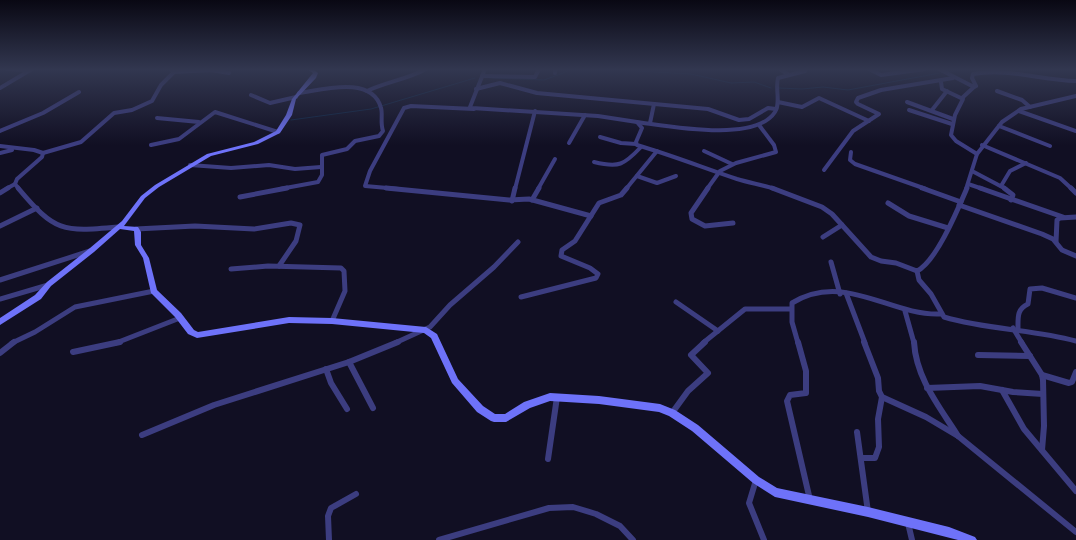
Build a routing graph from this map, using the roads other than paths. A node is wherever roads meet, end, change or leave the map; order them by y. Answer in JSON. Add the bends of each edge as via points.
{"nodes":[{"id":1,"x":74,"y":94,"type":"edge"},
{"id":2,"x":155,"y":94,"type":"edge"},
{"id":3,"x":251,"y":94,"type":"dead end"},
{"id":4,"x":302,"y":94,"type":"edge"},
{"id":5,"x":370,"y":94,"type":"edge"},
{"id":6,"x":474,"y":94,"type":"edge"},
{"id":7,"x":550,"y":94,"type":"edge"},
{"id":8,"x":777,"y":94,"type":"edge"},
{"id":9,"x":869,"y":94,"type":"edge"},
{"id":10,"x":944,"y":94,"type":"edge"},
{"id":11,"x":954,"y":94,"type":"edge"},
{"id":12,"x":966,"y":94,"type":"edge"},
{"id":13,"x":1006,"y":94,"type":"edge"},
{"id":14,"x":297,"y":95,"type":"junction"},
{"id":15,"x":1076,"y":96,"type":"edge"},
{"id":16,"x":962,"y":98,"type":"junction"},
{"id":17,"x":778,"y":102,"type":"junction"},
{"id":18,"x":907,"y":102,"type":"dead end"},
{"id":19,"x":654,"y":104,"type":"junction"},
{"id":20,"x":1030,"y":107,"type":"junction"},
{"id":21,"x":477,"y":109,"type":"junction"},
{"id":22,"x":776,"y":109,"type":"junction"},
{"id":23,"x":909,"y":110,"type":"dead end"},
{"id":24,"x":932,"y":110,"type":"junction"},
{"id":25,"x":1018,"y":110,"type":"junction"},
{"id":26,"x":534,"y":111,"type":"junction"},
{"id":27,"x":585,"y":115,"type":"junction"},
{"id":28,"x":157,"y":118,"type":"dead end"},
{"id":29,"x":866,"y":119,"type":"junction"},
{"id":30,"x":953,"y":121,"type":"junction"},
{"id":31,"x":199,"y":122,"type":"junction"},
{"id":32,"x":637,"y":122,"type":"junction"},
{"id":33,"x":650,"y":123,"type":"junction"},
{"id":34,"x":759,"y":125,"type":"junction"},
{"id":35,"x":999,"y":126,"type":"junction"},
{"id":36,"x":0,"y":131,"type":"edge"},
{"id":37,"x":1076,"y":131,"type":"edge"},
{"id":38,"x":278,"y":132,"type":"junction"},
{"id":39,"x":600,"y":137,"type":"dead end"},
{"id":40,"x":569,"y":142,"type":"dead end"},
{"id":41,"x":636,"y":144,"type":"junction"},
{"id":42,"x":151,"y":145,"type":"dead end"},
{"id":43,"x":982,"y":145,"type":"junction"},
{"id":44,"x":0,"y":146,"type":"edge"},
{"id":45,"x":1050,"y":146,"type":"dead end"},
{"id":46,"x":641,"y":147,"type":"junction"},
{"id":47,"x":13,"y":150,"type":"junction"},
{"id":48,"x":657,"y":151,"type":"junction"},
{"id":49,"x":704,"y":151,"type":"dead end"},
{"id":50,"x":851,"y":152,"type":"dead end"},
{"id":51,"x":0,"y":153,"type":"edge"},
{"id":52,"x":43,"y":153,"type":"junction"},
{"id":53,"x":977,"y":154,"type":"junction"},
{"id":54,"x":555,"y":159,"type":"dead end"},
{"id":55,"x":594,"y":162,"type":"dead end"},
{"id":56,"x":1026,"y":163,"type":"junction"},
{"id":57,"x":732,"y":164,"type":"junction"},
{"id":58,"x":190,"y":166,"type":"junction"},
{"id":59,"x":321,"y":167,"type":"junction"},
{"id":60,"x":824,"y":170,"type":"dead end"},
{"id":61,"x":720,"y":171,"type":"junction"},
{"id":62,"x":972,"y":171,"type":"junction"},
{"id":63,"x":637,"y":176,"type":"junction"},
{"id":64,"x":676,"y":176,"type":"dead end"},
{"id":65,"x":15,"y":184,"type":"junction"},
{"id":66,"x":968,"y":184,"type":"junction"},
{"id":67,"x":1001,"y":186,"type":"junction"},
{"id":68,"x":0,"y":192,"type":"edge"},
{"id":69,"x":1076,"y":193,"type":"edge"},
{"id":70,"x":240,"y":197,"type":"dead end"},
{"id":71,"x":512,"y":200,"type":"junction"},
{"id":72,"x":532,"y":200,"type":"junction"},
{"id":73,"x":1012,"y":200,"type":"junction"},
{"id":74,"x":888,"y":203,"type":"dead end"},
{"id":75,"x":960,"y":204,"type":"junction"},
{"id":76,"x":37,"y":208,"type":"junction"},
{"id":77,"x":591,"y":216,"type":"junction"},
{"id":78,"x":1063,"y":217,"type":"junction"},
{"id":79,"x":1076,"y":217,"type":"edge"},
{"id":80,"x":733,"y":223,"type":"dead end"},
{"id":81,"x":842,"y":225,"type":"junction"},
{"id":82,"x":0,"y":226,"type":"edge"},
{"id":83,"x":118,"y":226,"type":"junction"},
{"id":84,"x":948,"y":228,"type":"junction"},
{"id":85,"x":136,"y":229,"type":"junction"},
{"id":86,"x":822,"y":237,"type":"dead end"},
{"id":87,"x":518,"y":242,"type":"dead end"},
{"id":88,"x":1056,"y":242,"type":"junction"},
{"id":89,"x":92,"y":250,"type":"junction"},
{"id":90,"x":1076,"y":256,"type":"edge"},
{"id":91,"x":831,"y":262,"type":"dead end"},
{"id":92,"x":279,"y":266,"type":"junction"},
{"id":93,"x":231,"y":269,"type":"dead end"},
{"id":94,"x":916,"y":271,"type":"junction"},
{"id":95,"x":0,"y":280,"type":"edge"},
{"id":96,"x":49,"y":284,"type":"junction"},
{"id":97,"x":154,"y":291,"type":"junction"},
{"id":98,"x":843,"y":294,"type":"junction"},
{"id":99,"x":521,"y":297,"type":"dead end"},
{"id":100,"x":1076,"y":298,"type":"edge"},
{"id":101,"x":0,"y":299,"type":"edge"},
{"id":102,"x":676,"y":302,"type":"dead end"},
{"id":103,"x":791,"y":309,"type":"junction"},
{"id":104,"x":905,"y":311,"type":"junction"},
{"id":105,"x":940,"y":314,"type":"junction"},
{"id":106,"x":180,"y":318,"type":"junction"},
{"id":107,"x":332,"y":321,"type":"junction"},
{"id":108,"x":0,"y":322,"type":"edge"},
{"id":109,"x":1015,"y":328,"type":"junction"},
{"id":110,"x":426,"y":330,"type":"junction"},
{"id":111,"x":718,"y":331,"type":"junction"},
{"id":112,"x":1076,"y":341,"type":"edge"},
{"id":113,"x":0,"y":352,"type":"edge"},
{"id":114,"x":73,"y":352,"type":"dead end"},
{"id":115,"x":978,"y":355,"type":"dead end"},
{"id":116,"x":1030,"y":356,"type":"junction"},
{"id":117,"x":349,"y":362,"type":"junction"},
{"id":118,"x":326,"y":369,"type":"junction"},
{"id":119,"x":1076,"y":372,"type":"edge"},
{"id":120,"x":1042,"y":375,"type":"junction"},
{"id":121,"x":927,"y":388,"type":"junction"},
{"id":122,"x":1002,"y":390,"type":"junction"},
{"id":123,"x":1043,"y":394,"type":"junction"},
{"id":124,"x":557,"y":396,"type":"junction"},
{"id":125,"x":882,"y":397,"type":"junction"},
{"id":126,"x":373,"y":408,"type":"dead end"},
{"id":127,"x":347,"y":409,"type":"dead end"},
{"id":128,"x":672,"y":413,"type":"junction"},
{"id":129,"x":857,"y":432,"type":"dead end"},
{"id":130,"x":142,"y":435,"type":"dead end"},
{"id":131,"x":958,"y":436,"type":"junction"},
{"id":132,"x":1042,"y":450,"type":"junction"},
{"id":133,"x":861,"y":458,"type":"junction"},
{"id":134,"x":548,"y":459,"type":"dead end"},
{"id":135,"x":756,"y":480,"type":"junction"},
{"id":136,"x":1076,"y":491,"type":"edge"},
{"id":137,"x":356,"y":494,"type":"dead end"},
{"id":138,"x":810,"y":500,"type":"junction"},
{"id":139,"x":868,"y":512,"type":"junction"},
{"id":140,"x":908,"y":523,"type":"junction"},
{"id":141,"x":1076,"y":532,"type":"edge"},
{"id":142,"x":448,"y":538,"type":"edge"},
{"id":143,"x":329,"y":540,"type":"edge"},
{"id":144,"x":439,"y":540,"type":"edge"},
{"id":145,"x":633,"y":540,"type":"edge"},
{"id":146,"x":764,"y":540,"type":"edge"},
{"id":147,"x":912,"y":540,"type":"edge"},
{"id":148,"x":972,"y":540,"type":"edge"}],
"edges":[{"from":1,"to":36,"type":"street","via":[[43,113]]},
{"from":2,"to":52,"type":"street","via":[[152,100],[132,110],[114,113],[81,142]]},
{"from":3,"to":14,"type":"street","via":[[270,103]]},
{"from":4,"to":14,"type":"street"},
{"from":5,"to":59,"type":"street","via":[[380,106],[381,134],[356,140],[347,148],[324,153],[320,156]]},
{"from":6,"to":21,"type":"street","via":[[470,107]]},
{"from":7,"to":19,"type":"street"},
{"from":8,"to":17,"type":"street"},
{"from":9,"to":29,"type":"street","via":[[856,100],[879,113]]},
{"from":10,"to":24,"type":"street"},
{"from":11,"to":16,"type":"street"},
{"from":12,"to":16,"type":"street"},
{"from":13,"to":20,"type":"street"},
{"from":14,"to":38,"type":"street","via":[[286,122]]},
{"from":15,"to":20,"type":"street"},
{"from":16,"to":30,"type":"street"},
{"from":17,"to":22,"type":"street"},
{"from":17,"to":29,"type":"street","via":[[802,107],[819,98]]},
{"from":18,"to":24,"type":"street"},
{"from":19,"to":22,"type":"street","via":[[712,110],[743,120],[766,109]]},
{"from":19,"to":33,"type":"street"},
{"from":20,"to":25,"type":"street"},
{"from":21,"to":26,"type":"street"},
{"from":21,"to":71,"type":"street","via":[[404,108],[364,185]]},
{"from":22,"to":34,"type":"street","via":[[772,118]]},
{"from":23,"to":30,"type":"street"},
{"from":24,"to":30,"type":"street"},
{"from":25,"to":35,"type":"street"},
{"from":25,"to":37,"type":"street"},
{"from":26,"to":27,"type":"street"},
{"from":26,"to":71,"type":"street"},
{"from":27,"to":32,"type":"street"},
{"from":27,"to":40,"type":"street"},
{"from":28,"to":31,"type":"street"},
{"from":29,"to":60,"type":"street"},
{"from":30,"to":53,"type":"street","via":[[951,137]]},
{"from":31,"to":38,"type":"street","via":[[219,112]]},
{"from":31,"to":42,"type":"street","via":[[179,139]]},
{"from":32,"to":33,"type":"street"},
{"from":32,"to":41,"type":"street","via":[[642,128]]},
{"from":33,"to":34,"type":"street","via":[[717,129]]},
{"from":34,"to":57,"type":"street","via":[[776,152]]},
{"from":35,"to":43,"type":"street"},
{"from":35,"to":45,"type":"street"},
{"from":38,"to":58,"type":"street","via":[[256,143],[209,155]]},
{"from":39,"to":41,"type":"street"},
{"from":41,"to":46,"type":"street"},
{"from":43,"to":53,"type":"street"},
{"from":43,"to":56,"type":"street"},
{"from":44,"to":47,"type":"street"},
{"from":46,"to":48,"type":"street"},
{"from":46,"to":55,"type":"street","via":[[622,166]]},
{"from":47,"to":51,"type":"street"},
{"from":47,"to":52,"type":"street","via":[[32,149]]},
{"from":48,"to":61,"type":"street"},
{"from":48,"to":63,"type":"street"},
{"from":49,"to":57,"type":"street"},
{"from":50,"to":75,"type":"street","via":[[850,160],[855,164]]},
{"from":52,"to":65,"type":"street","via":[[16,179]]},
{"from":53,"to":62,"type":"street"},
{"from":54,"to":72,"type":"street"},
{"from":56,"to":67,"type":"street","via":[[1010,171]]},
{"from":56,"to":69,"type":"street","via":[[1060,178]]},
{"from":57,"to":61,"type":"street"},
{"from":58,"to":59,"type":"street"},
{"from":58,"to":83,"type":"street","via":[[150,192]]},
{"from":59,"to":70,"type":"street","via":[[322,178],[318,182]]},
{"from":61,"to":80,"type":"street","via":[[693,207],[690,217],[705,226]]},
{"from":61,"to":81,"type":"street","via":[[822,207]]},
{"from":62,"to":66,"type":"street"},
{"from":62,"to":67,"type":"street"},
{"from":63,"to":64,"type":"street","via":[[657,183]]},
{"from":63,"to":77,"type":"street","via":[[618,198],[602,201]]},
{"from":65,"to":68,"type":"street"},
{"from":65,"to":76,"type":"street"},
{"from":66,"to":73,"type":"street"},
{"from":66,"to":75,"type":"street"},
{"from":67,"to":73,"type":"street","via":[[1012,193]]},
{"from":71,"to":72,"type":"street"},
{"from":72,"to":77,"type":"street"},
{"from":73,"to":78,"type":"street"},
{"from":74,"to":84,"type":"street","via":[[909,216]]},
{"from":75,"to":84,"type":"street"},
{"from":75,"to":88,"type":"street"},
{"from":76,"to":82,"type":"street"},
{"from":76,"to":83,"type":"street","via":[[55,225],[68,229]]},
{"from":77,"to":99,"type":"street","via":[[575,240],[561,253],[564,258],[595,271],[596,278]]},
{"from":78,"to":79,"type":"street"},
{"from":78,"to":88,"type":"street","via":[[1057,220]]},
{"from":81,"to":86,"type":"street"},
{"from":81,"to":94,"type":"street","via":[[871,257]]},
{"from":83,"to":85,"type":"street"},
{"from":83,"to":89,"type":"street"},
{"from":84,"to":94,"type":"street","via":[[924,269]]},
{"from":85,"to":92,"type":"street","via":[[195,226],[254,229],[291,223],[300,225],[296,241]]},
{"from":85,"to":97,"type":"street"},
{"from":87,"to":110,"type":"street"},
{"from":88,"to":90,"type":"street","via":[[1062,250]]},
{"from":89,"to":95,"type":"street"},
{"from":89,"to":96,"type":"street"},
{"from":91,"to":98,"type":"street"},
{"from":92,"to":93,"type":"street"},
{"from":92,"to":107,"type":"street","via":[[343,269],[345,291]]},
{"from":94,"to":105,"type":"street"},
{"from":96,"to":101,"type":"street"},
{"from":96,"to":108,"type":"street","via":[[38,296]]},
{"from":97,"to":106,"type":"street"},
{"from":97,"to":113,"type":"street","via":[[75,307]]},
{"from":98,"to":103,"type":"street","via":[[800,297],[792,303]]},
{"from":98,"to":104,"type":"street","via":[[870,297]]},
{"from":98,"to":125,"type":"street","via":[[878,378]]},
{"from":100,"to":109,"type":"street","via":[[1042,288],[1030,289],[1028,304],[1019,311]]},
{"from":102,"to":111,"type":"street"},
{"from":103,"to":111,"type":"street","via":[[745,309]]},
{"from":103,"to":138,"type":"street","via":[[807,387],[806,393],[790,395],[787,401]]},
{"from":104,"to":105,"type":"street"},
{"from":104,"to":121,"type":"street","via":[[914,339],[915,359]]},
{"from":105,"to":109,"type":"street","via":[[951,320]]},
{"from":106,"to":107,"type":"street","via":[[191,332],[202,335],[282,321]]},
{"from":106,"to":114,"type":"street","via":[[140,336],[102,348]]},
{"from":107,"to":110,"type":"street"},
{"from":109,"to":112,"type":"street"},
{"from":109,"to":116,"type":"street"},
{"from":110,"to":117,"type":"street"},
{"from":110,"to":124,"type":"street","via":[[434,336],[455,381],[494,418],[506,418],[542,398]]},
{"from":111,"to":128,"type":"street","via":[[692,352],[693,360],[708,373],[688,391]]},
{"from":115,"to":116,"type":"street"},
{"from":116,"to":120,"type":"street"},
{"from":117,"to":118,"type":"street"},
{"from":117,"to":126,"type":"street"},
{"from":118,"to":127,"type":"street"},
{"from":118,"to":130,"type":"street","via":[[214,405]]},
{"from":119,"to":120,"type":"street","via":[[1069,383]]},
{"from":120,"to":123,"type":"street"},
{"from":121,"to":122,"type":"street","via":[[980,386]]},
{"from":121,"to":131,"type":"street"},
{"from":122,"to":123,"type":"street"},
{"from":122,"to":132,"type":"street","via":[[1012,411]]},
{"from":123,"to":132,"type":"street"},
{"from":124,"to":128,"type":"street","via":[[650,406]]},
{"from":124,"to":134,"type":"street"},
{"from":125,"to":131,"type":"street"},
{"from":125,"to":133,"type":"street","via":[[877,424],[879,451],[875,458]]},
{"from":128,"to":135,"type":"street","via":[[695,428]]},
{"from":129,"to":133,"type":"street"},
{"from":131,"to":141,"type":"street"},
{"from":132,"to":136,"type":"street"},
{"from":133,"to":139,"type":"street"},
{"from":135,"to":138,"type":"street","via":[[775,492]]},
{"from":135,"to":146,"type":"street","via":[[749,503]]},
{"from":137,"to":143,"type":"street","via":[[331,508]]},
{"from":138,"to":139,"type":"street"},
{"from":139,"to":140,"type":"street"},
{"from":140,"to":147,"type":"street"},
{"from":140,"to":148,"type":"street"},
{"from":142,"to":144,"type":"street"},
{"from":142,"to":145,"type":"street","via":[[549,508],[573,507],[620,526]]}]}
